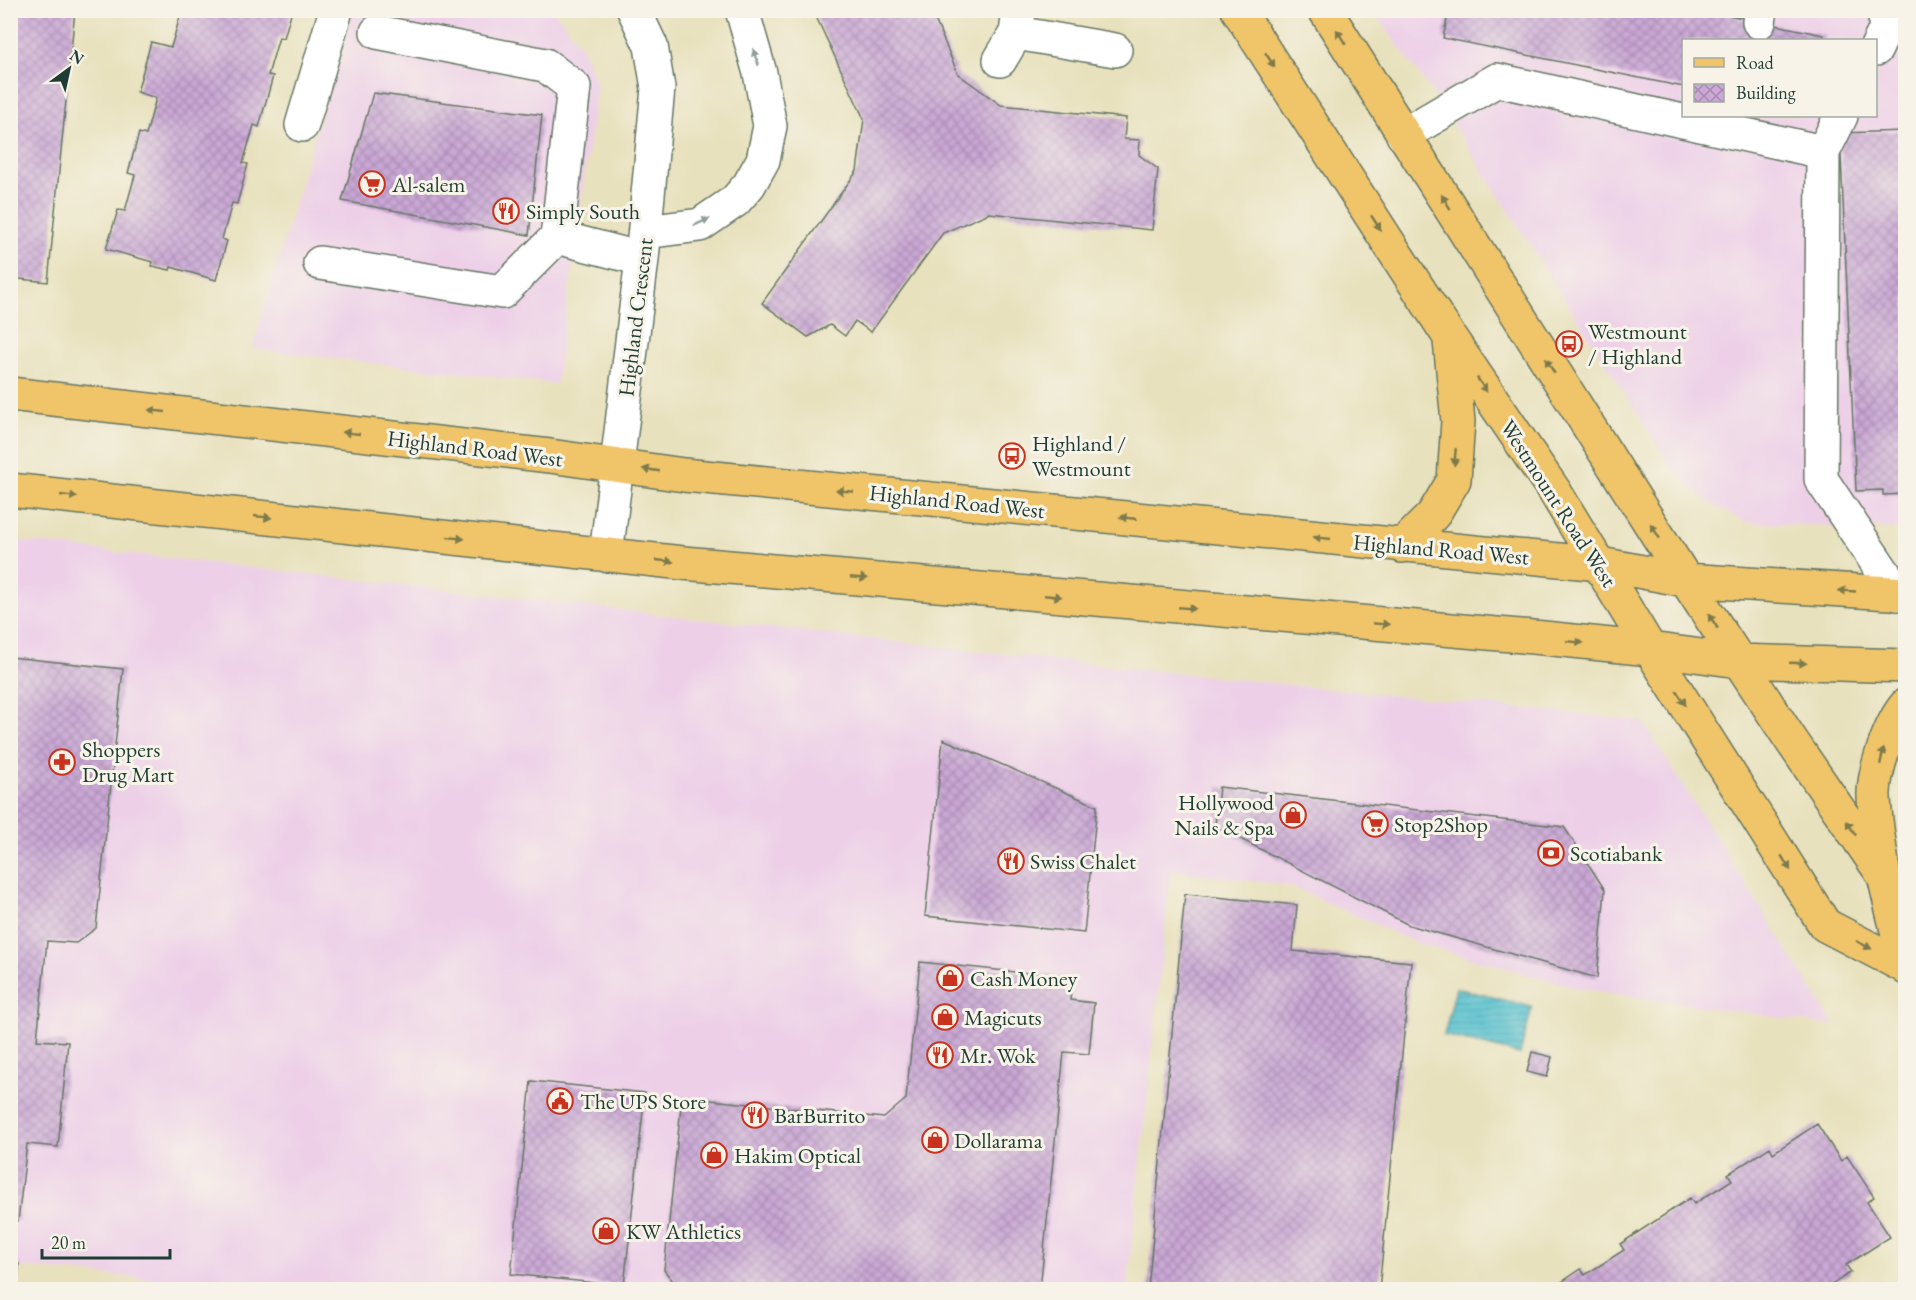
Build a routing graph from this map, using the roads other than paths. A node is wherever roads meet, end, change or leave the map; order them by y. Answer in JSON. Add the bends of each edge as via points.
{"nodes":[{"id":1,"x":336,"y":10,"type":"edge"},
{"id":2,"x":634,"y":10,"type":"edge"},
{"id":3,"x":742,"y":10,"type":"edge"},
{"id":4,"x":1238,"y":10,"type":"edge"},
{"id":5,"x":1325,"y":10,"type":"edge"},
{"id":6,"x":1886,"y":10,"type":"edge"},
{"id":7,"x":377,"y":32,"type":"dead end"},
{"id":8,"x":1012,"y":34,"type":"edge"},
{"id":9,"x":1877,"y":45,"type":"edge"},
{"id":10,"x":1115,"y":50,"type":"dead end"},
{"id":11,"x":1682,"y":114,"type":"edge"},
{"id":12,"x":1700,"y":117,"type":"edge"},
{"id":13,"x":1840,"y":117,"type":"edge"},
{"id":14,"x":302,"y":125,"type":"dead end"},
{"id":15,"x":1744,"y":125,"type":"edge"},
{"id":16,"x":1403,"y":135,"type":"junction"},
{"id":17,"x":1823,"y":152,"type":"junction"},
{"id":18,"x":557,"y":237,"type":"junction"},
{"id":19,"x":644,"y":246,"type":"junction"},
{"id":20,"x":320,"y":263,"type":"dead end"},
{"id":21,"x":1449,"y":336,"type":"junction"},
{"id":22,"x":10,"y":394,"type":"edge"},
{"id":23,"x":617,"y":466,"type":"junction"},
{"id":24,"x":10,"y":490,"type":"edge"},
{"id":25,"x":1401,"y":546,"type":"junction"},
{"id":26,"x":606,"y":555,"type":"junction"},
{"id":27,"x":1600,"y":564,"type":"junction"},
{"id":28,"x":1686,"y":580,"type":"junction"},
{"id":29,"x":1901,"y":594,"type":"edge"},
{"id":30,"x":1650,"y":649,"type":"junction"},
{"id":31,"x":1739,"y":661,"type":"junction"},
{"id":32,"x":1905,"y":666,"type":"edge"},
{"id":33,"x":1905,"y":705,"type":"edge"},
{"id":34,"x":1884,"y":876,"type":"junction"},
{"id":35,"x":1905,"y":967,"type":"edge"}],
"edges":[{"from":1,"to":14,"type":"street"},
{"from":2,"to":19,"type":"street","name":"Highland Crescent","via":[[651,46],[658,88]]},
{"from":19,"to":3,"type":"street","one_way":true,"via":[[700,225],[735,201],[763,160],[770,126]]},
{"from":4,"to":21,"type":"main road","name":"Westmount Road West","one_way":true},
{"from":16,"to":5,"type":"main road","name":"Westmount Road West","one_way":true},
{"from":6,"to":9,"type":"street","via":[[1885,30]]},
{"from":7,"to":18,"type":"street","via":[[545,65],[574,87]]},
{"from":8,"to":10,"type":"street"},
{"from":11,"to":16,"type":"street","via":[[1497,80]]},
{"from":12,"to":15,"type":"street"},
{"from":13,"to":17,"type":"street"},
{"from":15,"to":17,"type":"street"},
{"from":28,"to":16,"type":"main road","name":"Westmount Road West","one_way":true},
{"from":17,"to":29,"type":"street","via":[[1821,479]]},
{"from":18,"to":19,"type":"street"},
{"from":18,"to":20,"type":"street","via":[[502,292]]},
{"from":19,"to":23,"type":"street","name":"Highland Crescent"},
{"from":21,"to":25,"type":"main road","one_way":true,"via":[[1458,421],[1454,480],[1433,514]]},
{"from":21,"to":27,"type":"main road","name":"Westmount Road West","one_way":true},
{"from":23,"to":22,"type":"main road","name":"Highland Road West","one_way":true},
{"from":25,"to":23,"type":"main road","name":"Highland Road West","one_way":true},
{"from":23,"to":26,"type":"street","name":"Highland Crescent"},
{"from":24,"to":26,"type":"main road","one_way":true},
{"from":25,"to":27,"type":"main road","name":"Highland Road West"},
{"from":26,"to":30,"type":"main road","one_way":true},
{"from":27,"to":28,"type":"main road","name":"Highland Road West"},
{"from":27,"to":30,"type":"main road","name":"Westmount Road West"},
{"from":29,"to":28,"type":"main road","name":"Highland Road West","one_way":true},
{"from":31,"to":28,"type":"main road","name":"Westmount Road West","one_way":true},
{"from":30,"to":31,"type":"main road"},
{"from":30,"to":35,"type":"main road","name":"Westmount Road West","one_way":true,"via":[[1825,925]]},
{"from":31,"to":32,"type":"main road","one_way":true},
{"from":34,"to":31,"type":"main road","name":"Westmount Road West","one_way":true},
{"from":34,"to":33,"type":"main road","one_way":true,"via":[[1874,794],[1884,745]]},
{"from":34,"to":35,"type":"main road","name":"Westmount Road West"}]}
